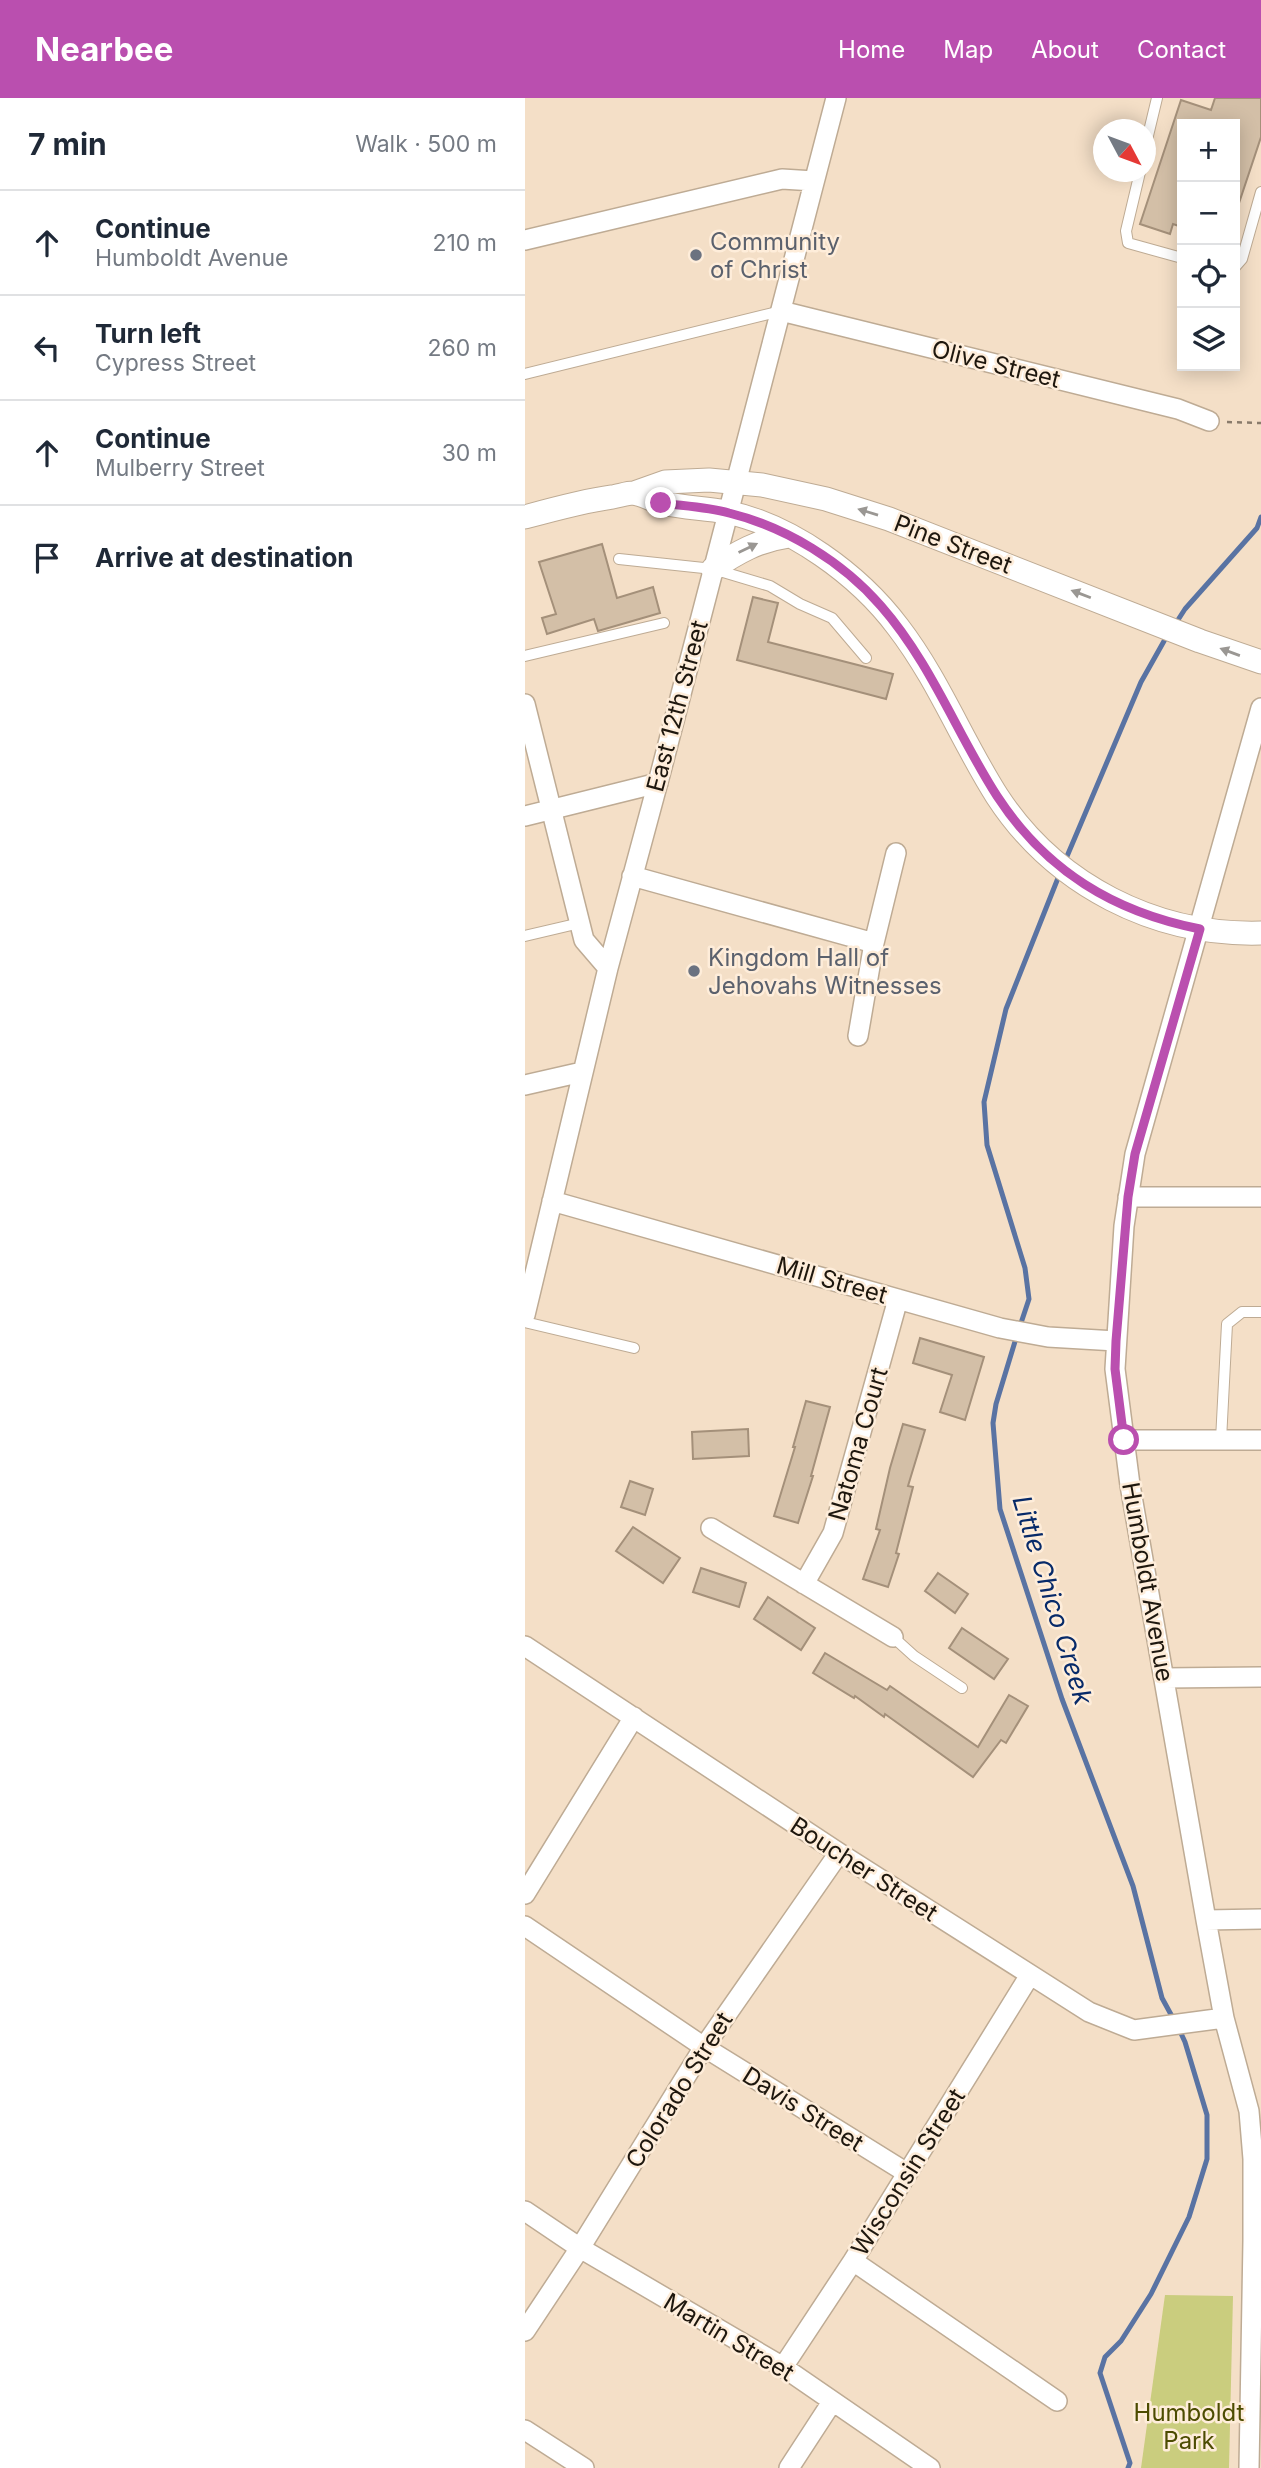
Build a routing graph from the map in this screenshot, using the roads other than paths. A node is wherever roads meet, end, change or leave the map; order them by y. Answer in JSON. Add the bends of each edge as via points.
{"nodes":[{"id":1,"x":836,"y":98,"type":"edge"},
{"id":2,"x":1157,"y":98,"type":"edge"},
{"id":3,"x":1152,"y":119,"type":"edge"},
{"id":4,"x":814,"y":181,"type":"junction"},
{"id":5,"x":1138,"y":182,"type":"edge"},
{"id":6,"x":1261,"y":192,"type":"edge"},
{"id":7,"x":525,"y":240,"type":"edge"},
{"id":8,"x":1177,"y":257,"type":"edge"},
{"id":9,"x":1240,"y":261,"type":"edge"},
{"id":10,"x":781,"y":312,"type":"junction"},
{"id":11,"x":525,"y":374,"type":"edge"},
{"id":12,"x":1209,"y":421,"type":"dead end"},
{"id":13,"x":736,"y":482,"type":"junction"},
{"id":14,"x":634,"y":493,"type":"junction"},
{"id":15,"x":728,"y":513,"type":"junction"},
{"id":16,"x":525,"y":517,"type":"edge"},
{"id":17,"x":787,"y":536,"type":"junction"},
{"id":18,"x":619,"y":559,"type":"dead end"},
{"id":19,"x":713,"y":569,"type":"junction"},
{"id":20,"x":664,"y":622,"type":"dead end"},
{"id":21,"x":525,"y":656,"type":"edge"},
{"id":22,"x":866,"y":658,"type":"dead end"},
{"id":23,"x":1261,"y":662,"type":"edge"},
{"id":24,"x":525,"y":704,"type":"edge"},
{"id":25,"x":1261,"y":708,"type":"edge"},
{"id":26,"x":657,"y":783,"type":"junction"},
{"id":27,"x":551,"y":810,"type":"junction"},
{"id":28,"x":525,"y":816,"type":"edge"},
{"id":29,"x":896,"y":853,"type":"dead end"},
{"id":30,"x":632,"y":876,"type":"junction"},
{"id":31,"x":580,"y":923,"type":"junction"},
{"id":32,"x":1200,"y":929,"type":"junction"},
{"id":33,"x":1261,"y":933,"type":"edge"},
{"id":34,"x":525,"y":936,"type":"edge"},
{"id":35,"x":873,"y":943,"type":"junction"},
{"id":36,"x":608,"y":968,"type":"junction"},
{"id":37,"x":858,"y":1036,"type":"dead end"},
{"id":38,"x":582,"y":1072,"type":"junction"},
{"id":39,"x":525,"y":1084,"type":"edge"},
{"id":40,"x":1128,"y":1197,"type":"junction"},
{"id":41,"x":1261,"y":1197,"type":"edge"},
{"id":42,"x":552,"y":1201,"type":"junction"},
{"id":43,"x":898,"y":1299,"type":"junction"},
{"id":44,"x":1261,"y":1312,"type":"edge"},
{"id":45,"x":525,"y":1315,"type":"edge"},
{"id":46,"x":525,"y":1322,"type":"edge"},
{"id":47,"x":1116,"y":1341,"type":"junction"},
{"id":48,"x":634,"y":1348,"type":"dead end"},
{"id":49,"x":1124,"y":1440,"type":"junction"},
{"id":50,"x":1221,"y":1440,"type":"junction"},
{"id":51,"x":1261,"y":1440,"type":"edge"},
{"id":52,"x":711,"y":1528,"type":"dead end"},
{"id":53,"x":804,"y":1584,"type":"junction"},
{"id":54,"x":893,"y":1637,"type":"joint"},
{"id":55,"x":525,"y":1646,"type":"edge"},
{"id":56,"x":1261,"y":1676,"type":"edge"},
{"id":57,"x":1165,"y":1678,"type":"junction"},
{"id":58,"x":962,"y":1688,"type":"dead end"},
{"id":59,"x":634,"y":1717,"type":"junction"},
{"id":60,"x":839,"y":1853,"type":"junction"},
{"id":61,"x":525,"y":1894,"type":"edge"},
{"id":62,"x":1261,"y":1919,"type":"edge"},
{"id":63,"x":1206,"y":1920,"type":"junction"},
{"id":64,"x":525,"y":1926,"type":"edge"},
{"id":65,"x":1030,"y":1975,"type":"junction"},
{"id":66,"x":1224,"y":2018,"type":"junction"},
{"id":67,"x":704,"y":2047,"type":"junction"},
{"id":68,"x":1257,"y":2159,"type":"edge"},
{"id":69,"x":907,"y":2173,"type":"junction"},
{"id":70,"x":525,"y":2211,"type":"edge"},
{"id":71,"x":580,"y":2248,"type":"junction"},
{"id":72,"x":853,"y":2261,"type":"junction"},
{"id":73,"x":525,"y":2331,"type":"edge"},
{"id":74,"x":783,"y":2367,"type":"junction"},
{"id":75,"x":1057,"y":2400,"type":"dead end"},
{"id":76,"x":832,"y":2402,"type":"junction"},
{"id":77,"x":525,"y":2430,"type":"edge"},
{"id":78,"x":584,"y":2468,"type":"edge"},
{"id":79,"x":789,"y":2468,"type":"edge"},
{"id":80,"x":930,"y":2468,"type":"edge"},
{"id":81,"x":1249,"y":2468,"type":"edge"}],
"edges":[{"from":1,"to":4,"type":"street","name":"East 12th Street"},
{"from":2,"to":3,"type":"lane"},
{"from":4,"to":7,"type":"street","via":[[782,179]]},
{"from":4,"to":10,"type":"street","name":"East 12th Street"},
{"from":5,"to":8,"type":"lane","via":[[1126,231],[1128,243]]},
{"from":6,"to":9,"type":"lane"},
{"from":10,"to":11,"type":"lane"},
{"from":10,"to":12,"type":"street","name":"Olive Street","via":[[1178,409]]},
{"from":10,"to":13,"type":"street","name":"East 12th Street"},
{"from":13,"to":14,"type":"street","name":"Pine Street","via":[[665,482]]},
{"from":13,"to":15,"type":"street","name":"East 12th Street"},
{"from":23,"to":13,"type":"street","name":"Pine Street","one_way":true,"via":[[889,519],[826,499]]},
{"from":14,"to":15,"type":"street","via":[[661,503]]},
{"from":14,"to":16,"type":"street","name":"Pine Street"},
{"from":15,"to":17,"type":"street"},
{"from":15,"to":19,"type":"street","name":"East 12th Street"},
{"from":19,"to":17,"type":"street","one_way":true,"via":[[752,545]]},
{"from":17,"to":32,"type":"street","via":[[855,580],[893,620],[927,670],[997,796],[1040,848],[1063,869],[1122,906]]},
{"from":18,"to":19,"type":"lane"},
{"from":19,"to":22,"type":"lane","via":[[770,586],[832,618]]},
{"from":19,"to":26,"type":"street","name":"East 12th Street"},
{"from":20,"to":21,"type":"lane"},
{"from":24,"to":27,"type":"street"},
{"from":25,"to":32,"type":"street","name":"Humboldt Avenue"},
{"from":26,"to":27,"type":"street"},
{"from":26,"to":30,"type":"street","name":"East 12th Street"},
{"from":27,"to":28,"type":"street"},
{"from":27,"to":31,"type":"street"},
{"from":29,"to":35,"type":"street"},
{"from":30,"to":35,"type":"street"},
{"from":30,"to":36,"type":"street","name":"East 12th Street"},
{"from":31,"to":34,"type":"lane"},
{"from":31,"to":36,"type":"street","via":[[584,940]]},
{"from":32,"to":33,"type":"street"},
{"from":32,"to":40,"type":"street","name":"Humboldt Avenue","via":[[1135,1154]]},
{"from":35,"to":37,"type":"street"},
{"from":36,"to":38,"type":"street","name":"East 12th Street"},
{"from":38,"to":39,"type":"street"},
{"from":38,"to":42,"type":"street","name":"East 12th Street"},
{"from":40,"to":41,"type":"street"},
{"from":40,"to":47,"type":"street","name":"Humboldt Avenue"},
{"from":42,"to":43,"type":"street","name":"Mill Street"},
{"from":42,"to":45,"type":"street","name":"East 12th Street"},
{"from":43,"to":47,"type":"street","name":"Mill Street","via":[[1048,1338]]},
{"from":43,"to":53,"type":"street","name":"Natoma Court","via":[[833,1533]]},
{"from":44,"to":50,"type":"lane","via":[[1242,1312],[1227,1324]]},
{"from":46,"to":48,"type":"lane"},
{"from":47,"to":49,"type":"street","name":"Humboldt Avenue"},
{"from":49,"to":50,"type":"street"},
{"from":49,"to":57,"type":"street","name":"Humboldt Avenue"},
{"from":50,"to":51,"type":"street"},
{"from":52,"to":53,"type":"street"},
{"from":53,"to":54,"type":"street"},
{"from":54,"to":58,"type":"lane"},
{"from":55,"to":59,"type":"street","name":"Boucher Street"},
{"from":56,"to":57,"type":"street"},
{"from":57,"to":63,"type":"street","name":"Humboldt Avenue"},
{"from":59,"to":60,"type":"street","name":"Boucher Street"},
{"from":59,"to":61,"type":"street"},
{"from":60,"to":65,"type":"street","name":"Boucher Street"},
{"from":60,"to":67,"type":"street","name":"Colorado Street"},
{"from":62,"to":63,"type":"street"},
{"from":63,"to":66,"type":"street","name":"Humboldt Avenue"},
{"from":64,"to":67,"type":"street","name":"Davis Street"},
{"from":65,"to":66,"type":"street","name":"Boucher Street","via":[[1089,2012],[1134,2030]]},
{"from":65,"to":69,"type":"street","name":"Wisconsin Street"},
{"from":66,"to":68,"type":"street","name":"Humboldt Avenue"},
{"from":67,"to":69,"type":"street","name":"Davis Street"},
{"from":67,"to":71,"type":"street","name":"Colorado Street"},
{"from":68,"to":81,"type":"street","name":"Humboldt Avenue"},
{"from":69,"to":72,"type":"street","name":"Wisconsin Street"},
{"from":70,"to":71,"type":"street","name":"Martin Street"},
{"from":71,"to":73,"type":"street","name":"Colorado Street"},
{"from":71,"to":74,"type":"street","name":"Martin Street"},
{"from":72,"to":74,"type":"street","name":"Wisconsin Street"},
{"from":72,"to":75,"type":"street"},
{"from":74,"to":76,"type":"street","name":"Martin Street"},
{"from":76,"to":79,"type":"street"},
{"from":76,"to":80,"type":"street","name":"Martin Street"},
{"from":77,"to":78,"type":"street"}]}
